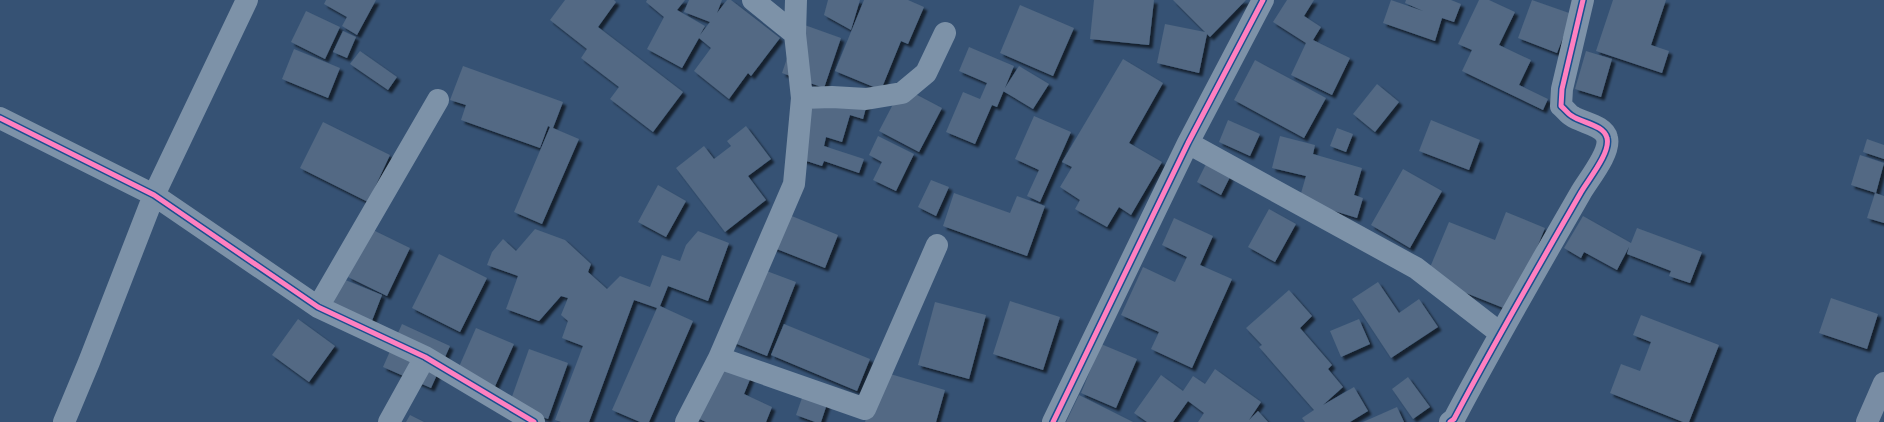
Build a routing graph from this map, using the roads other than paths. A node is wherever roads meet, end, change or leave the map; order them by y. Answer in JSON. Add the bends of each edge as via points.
{"nodes":[{"id":1,"x":247,"y":0,"type":"edge"},
{"id":2,"x":753,"y":0,"type":"edge"},
{"id":3,"x":796,"y":0,"type":"edge"},
{"id":4,"x":1263,"y":0,"type":"edge"},
{"id":5,"x":1583,"y":0,"type":"edge"},
{"id":6,"x":945,"y":33,"type":"dead end"},
{"id":7,"x":795,"y":34,"type":"junction"},
{"id":8,"x":802,"y":98,"type":"junction"},
{"id":9,"x":438,"y":100,"type":"dead end"},
{"id":10,"x":1,"y":121,"type":"edge"},
{"id":11,"x":1188,"y":143,"type":"junction"},
{"id":12,"x":154,"y":195,"type":"junction"},
{"id":13,"x":937,"y":245,"type":"dead end"},
{"id":14,"x":318,"y":307,"type":"junction"},
{"id":15,"x":1500,"y":333,"type":"junction"},
{"id":16,"x":424,"y":357,"type":"junction"},
{"id":17,"x":719,"y":358,"type":"junction"},
{"id":18,"x":1884,"y":384,"type":"edge"},
{"id":19,"x":863,"y":416,"type":"edge"},
{"id":20,"x":64,"y":422,"type":"edge"},
{"id":21,"x":389,"y":422,"type":"edge"},
{"id":22,"x":534,"y":422,"type":"edge"},
{"id":23,"x":686,"y":422,"type":"edge"},
{"id":24,"x":1053,"y":422,"type":"edge"},
{"id":25,"x":1450,"y":422,"type":"edge"},
{"id":26,"x":1867,"y":422,"type":"edge"}],
"edges":[{"from":1,"to":12,"type":"street"},
{"from":2,"to":7,"type":"street"},
{"from":3,"to":7,"type":"street"},
{"from":4,"to":11,"type":"street"},
{"from":5,"to":15,"type":"street","via":[[1562,89],[1561,106],[1571,116],[1603,130],[1608,145]]},
{"from":6,"to":8,"type":"street","via":[[926,73],[902,93],[866,98]]},
{"from":7,"to":8,"type":"street"},
{"from":8,"to":17,"type":"street","via":[[794,184]]},
{"from":9,"to":14,"type":"street"},
{"from":10,"to":12,"type":"street"},
{"from":11,"to":15,"type":"street","via":[[1416,268]]},
{"from":11,"to":24,"type":"street"},
{"from":12,"to":14,"type":"street"},
{"from":12,"to":20,"type":"street","via":[[90,362]]},
{"from":13,"to":19,"type":"street"},
{"from":14,"to":16,"type":"street"},
{"from":15,"to":25,"type":"street","via":[[1454,419]]},
{"from":16,"to":21,"type":"street"},
{"from":16,"to":22,"type":"street"},
{"from":17,"to":19,"type":"street"},
{"from":17,"to":23,"type":"street"},
{"from":18,"to":26,"type":"main road"}]}
